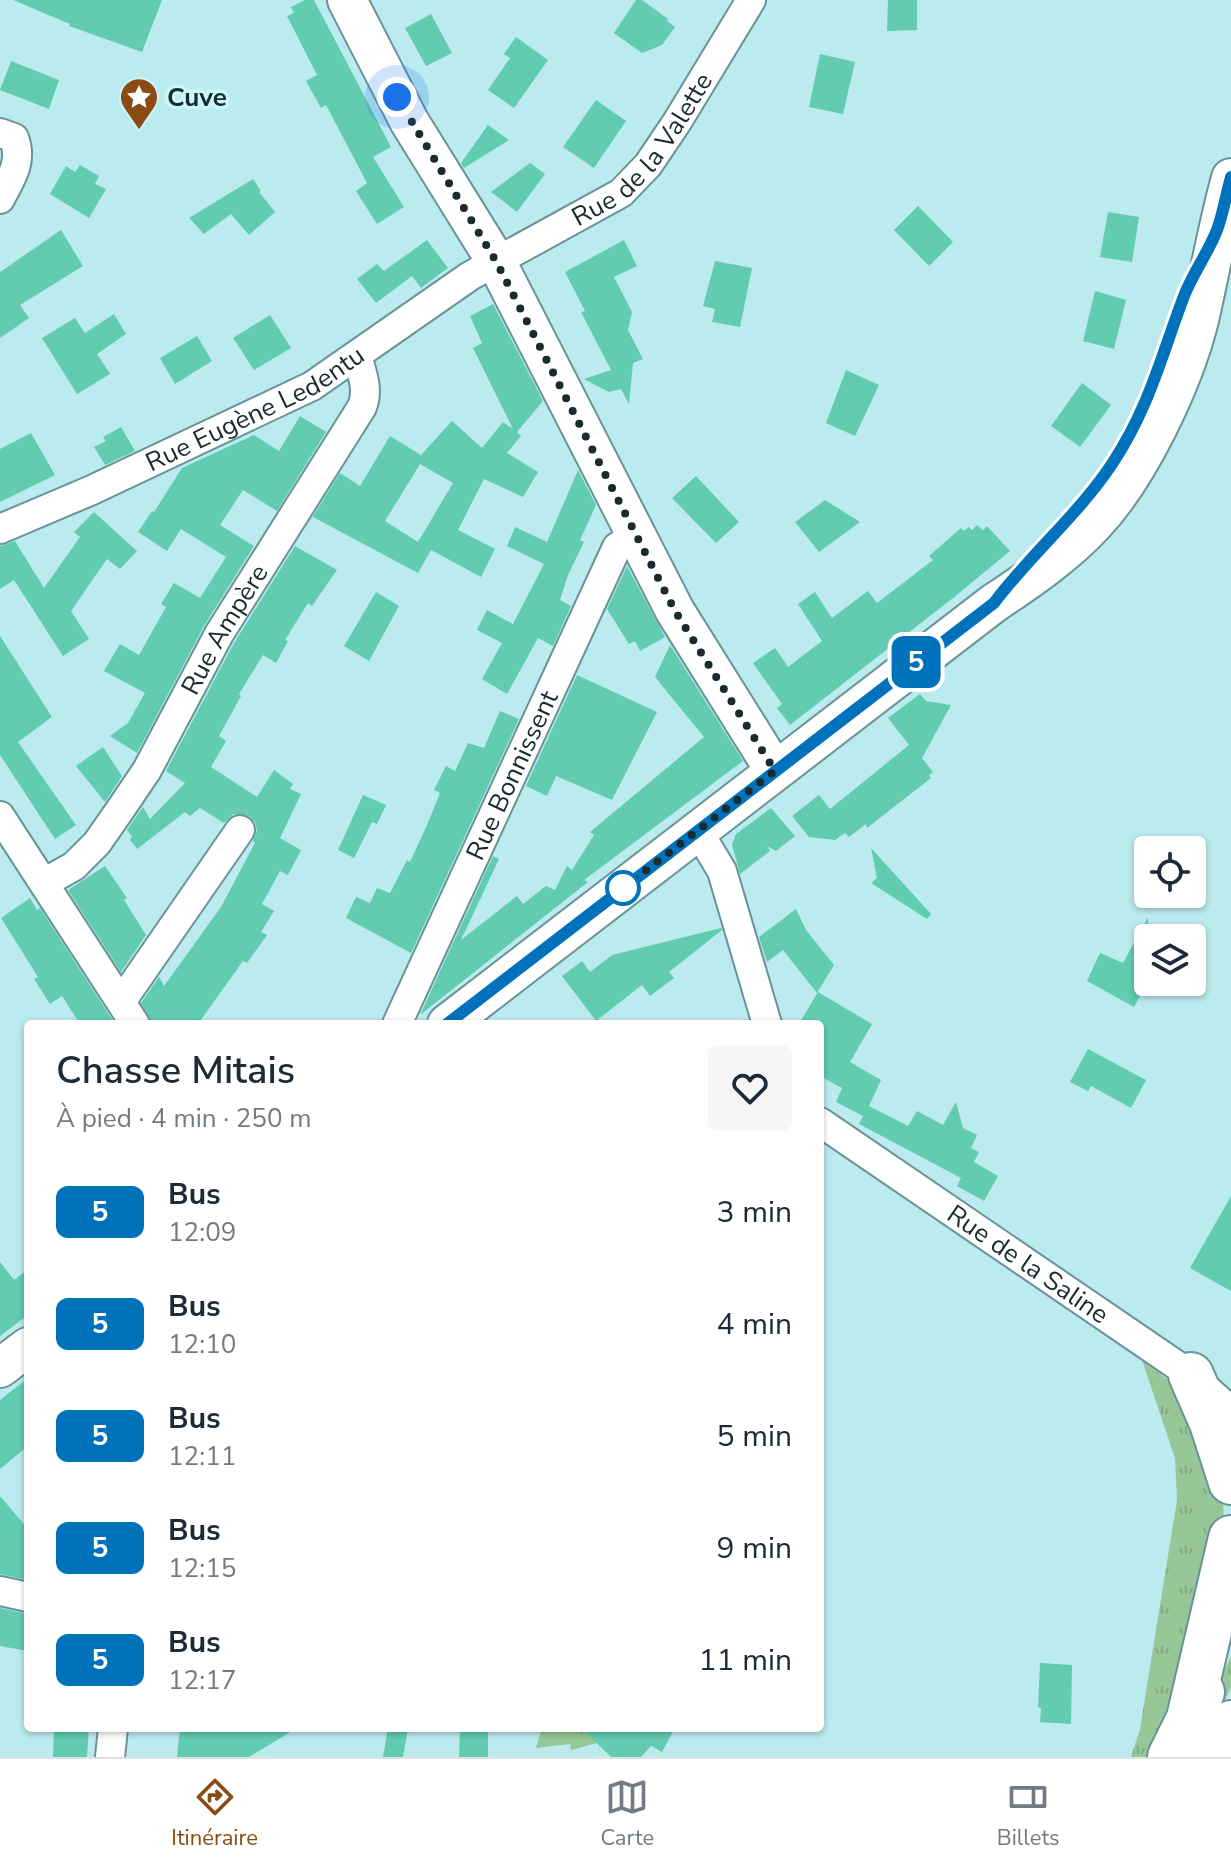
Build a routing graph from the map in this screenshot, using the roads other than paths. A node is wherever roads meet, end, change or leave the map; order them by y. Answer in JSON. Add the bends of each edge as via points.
{"nodes":[{"id":1,"x":347,"y":0,"type":"edge"},
{"id":2,"x":751,"y":0,"type":"edge"},
{"id":3,"x":7,"y":136,"type":"edge"},
{"id":4,"x":1231,"y":178,"type":"edge"},
{"id":5,"x":0,"y":199,"type":"edge"},
{"id":6,"x":497,"y":263,"type":"junction"},
{"id":7,"x":357,"y":356,"type":"junction"},
{"id":8,"x":0,"y":529,"type":"edge"},
{"id":9,"x":636,"y":535,"type":"junction"},
{"id":10,"x":775,"y":771,"type":"junction"},
{"id":11,"x":0,"y":816,"type":"edge"},
{"id":12,"x":240,"y":830,"type":"dead end"},
{"id":13,"x":698,"y":831,"type":"junction"},
{"id":14,"x":44,"y":883,"type":"junction"},
{"id":15,"x":128,"y":1013,"type":"edge"},
{"id":16,"x":399,"y":1020,"type":"edge"},
{"id":17,"x":452,"y":1020,"type":"edge"},
{"id":18,"x":766,"y":1020,"type":"edge"},
{"id":19,"x":824,"y":1125,"type":"edge"},
{"id":20,"x":24,"y":1350,"type":"edge"},
{"id":21,"x":0,"y":1368,"type":"edge"},
{"id":22,"x":1191,"y":1375,"type":"junction"},
{"id":23,"x":1231,"y":1411,"type":"edge"},
{"id":24,"x":1231,"y":1482,"type":"edge"},
{"id":25,"x":1231,"y":1538,"type":"edge"},
{"id":26,"x":0,"y":1591,"type":"edge"},
{"id":27,"x":24,"y":1596,"type":"edge"},
{"id":28,"x":1231,"y":1633,"type":"edge"},
{"id":29,"x":1210,"y":1721,"type":"edge"},
{"id":30,"x":113,"y":1732,"type":"edge"},
{"id":31,"x":110,"y":1757,"type":"edge"},
{"id":32,"x":1170,"y":1757,"type":"edge"},
{"id":33,"x":1214,"y":1757,"type":"edge"}],
"edges":[{"from":1,"to":6,"type":"main road","via":[[409,121]]},
{"from":2,"to":6,"type":"street","name":"Rue de la Valette","via":[[636,179],[621,193]]},
{"from":3,"to":5,"type":"street","via":[[19,152]]},
{"from":4,"to":10,"type":"main road","via":[[1198,323],[1173,395],[1157,431],[1094,524],[1028,581]]},
{"from":6,"to":7,"type":"street","name":"Rue Eugène Ledentu","via":[[470,276]]},
{"from":6,"to":9,"type":"main road"},
{"from":7,"to":8,"type":"street","name":"Rue Eugène Ledentu","via":[[284,401]]},
{"from":7,"to":14,"type":"street","name":"Rue Ampère","via":[[365,385],[362,407],[219,634],[147,770],[97,843],[74,866]]},
{"from":9,"to":10,"type":"main road","via":[[675,611]]},
{"from":9,"to":16,"type":"street","name":"Rue Bonnissent","via":[[617,547]]},
{"from":10,"to":13,"type":"main road"},
{"from":11,"to":14,"type":"street"},
{"from":12,"to":15,"type":"street"},
{"from":13,"to":17,"type":"main road"},
{"from":13,"to":18,"type":"street","via":[[722,871]]},
{"from":14,"to":15,"type":"street"},
{"from":19,"to":22,"type":"street","name":"Rue de la Saline"},
{"from":20,"to":21,"type":"main road"},
{"from":22,"to":23,"type":"street","name":"Rue de la Saline"},
{"from":22,"to":24,"type":"main road"},
{"from":25,"to":29,"type":"main road"},
{"from":26,"to":27,"type":"street"},
{"from":28,"to":29,"type":"main road"},
{"from":29,"to":32,"type":"main road"},
{"from":29,"to":33,"type":"main road"},
{"from":30,"to":31,"type":"street"}]}
